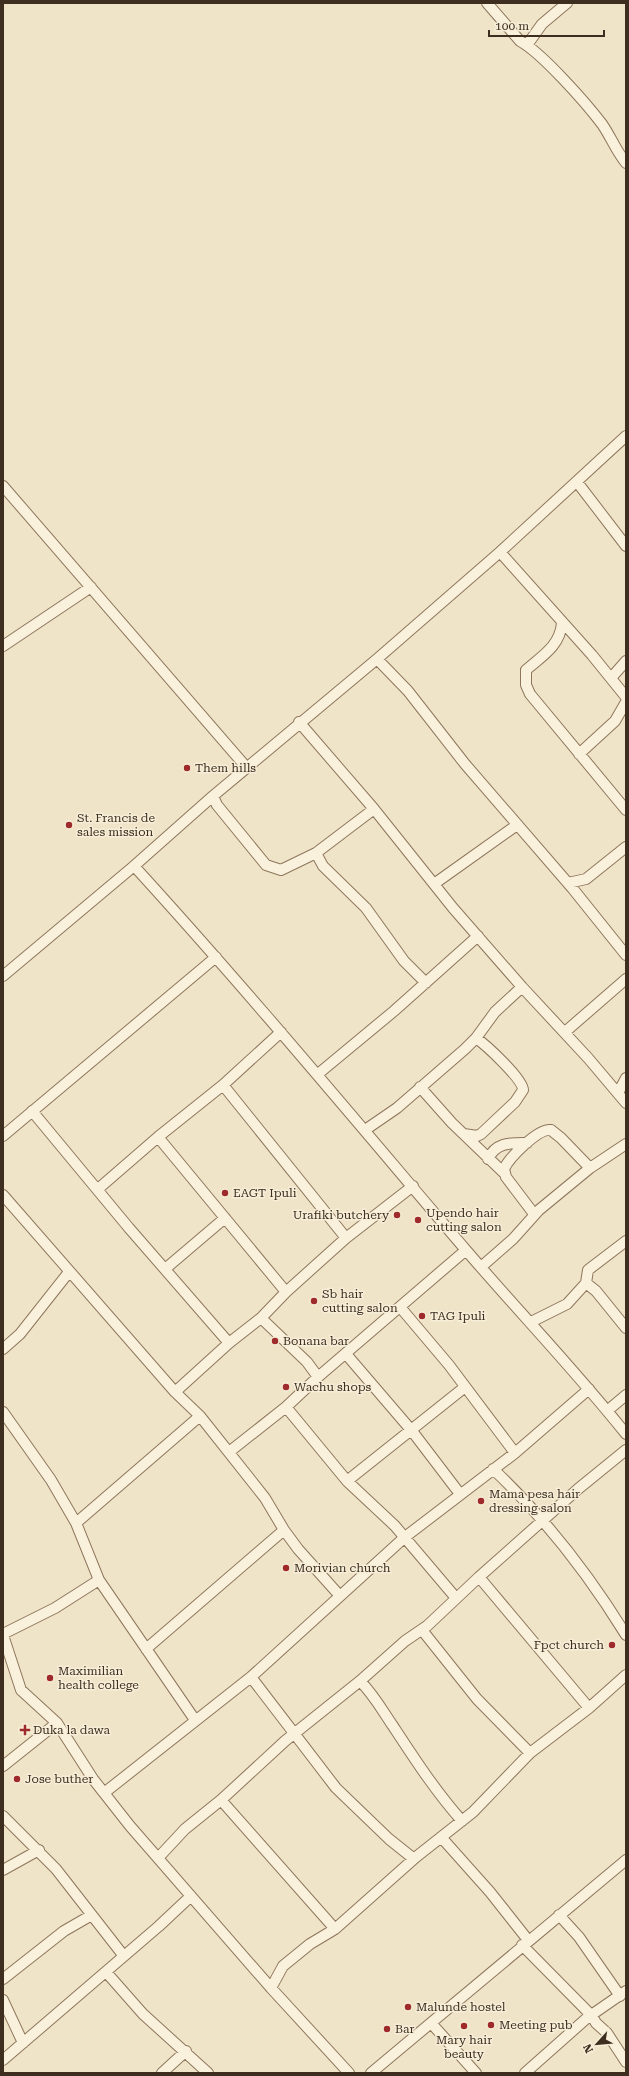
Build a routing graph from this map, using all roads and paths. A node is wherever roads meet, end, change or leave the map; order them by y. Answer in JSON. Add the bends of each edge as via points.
{"nodes":[{"id":1,"x":487,"y":3,"type":"edge"},
{"id":2,"x":567,"y":3,"type":"edge"},
{"id":3,"x":527,"y":45,"type":"junction"},
{"id":4,"x":626,"y":163,"type":"edge"},
{"id":5,"x":626,"y":436,"type":"edge"},
{"id":6,"x":577,"y":482,"type":"junction"},
{"id":7,"x":3,"y":486,"type":"edge"},
{"id":8,"x":626,"y":546,"type":"edge"},
{"id":9,"x":500,"y":552,"type":"junction"},
{"id":10,"x":91,"y":587,"type":"junction"},
{"id":11,"x":562,"y":623,"type":"junction"},
{"id":12,"x":3,"y":646,"type":"edge"},
{"id":13,"x":377,"y":658,"type":"junction"},
{"id":14,"x":626,"y":661,"type":"edge"},
{"id":15,"x":611,"y":678,"type":"junction"},
{"id":16,"x":626,"y":697,"type":"edge"},
{"id":17,"x":626,"y":702,"type":"edge"},
{"id":18,"x":299,"y":722,"type":"junction"},
{"id":19,"x":579,"y":754,"type":"junction"},
{"id":20,"x":247,"y":768,"type":"junction"},
{"id":21,"x":213,"y":796,"type":"junction"},
{"id":22,"x":374,"y":810,"type":"junction"},
{"id":23,"x":626,"y":810,"type":"edge"},
{"id":24,"x":517,"y":825,"type":"junction"},
{"id":25,"x":626,"y":847,"type":"edge"},
{"id":26,"x":316,"y":853,"type":"junction"},
{"id":27,"x":134,"y":866,"type":"junction"},
{"id":28,"x":586,"y":879,"type":"junction"},
{"id":29,"x":568,"y":883,"type":"junction"},
{"id":30,"x":434,"y":884,"type":"junction"},
{"id":31,"x":580,"y":898,"type":"junction"},
{"id":32,"x":478,"y":936,"type":"junction"},
{"id":33,"x":626,"y":955,"type":"edge"},
{"id":34,"x":216,"y":957,"type":"junction"},
{"id":35,"x":3,"y":976,"type":"edge"},
{"id":36,"x":626,"y":979,"type":"edge"},
{"id":37,"x":426,"y":983,"type":"junction"},
{"id":38,"x":522,"y":987,"type":"junction"},
{"id":39,"x":282,"y":1032,"type":"junction"},
{"id":40,"x":565,"y":1032,"type":"junction"},
{"id":41,"x":476,"y":1038,"type":"junction"},
{"id":42,"x":318,"y":1074,"type":"junction"},
{"id":43,"x":626,"y":1078,"type":"edge"},
{"id":44,"x":222,"y":1085,"type":"junction"},
{"id":45,"x":420,"y":1087,"type":"junction"},
{"id":46,"x":618,"y":1094,"type":"junction"},
{"id":47,"x":626,"y":1103,"type":"edge"},
{"id":48,"x":32,"y":1111,"type":"junction"},
{"id":49,"x":365,"y":1130,"type":"junction"},
{"id":50,"x":464,"y":1134,"type":"junction"},
{"id":51,"x":3,"y":1136,"type":"edge"},
{"id":52,"x":158,"y":1137,"type":"junction"},
{"id":53,"x":527,"y":1143,"type":"junction"},
{"id":54,"x":626,"y":1144,"type":"edge"},
{"id":55,"x":488,"y":1159,"type":"junction"},
{"id":56,"x":590,"y":1168,"type":"junction"},
{"id":57,"x":504,"y":1174,"type":"junction"},
{"id":58,"x":413,"y":1186,"type":"junction"},
{"id":59,"x":98,"y":1189,"type":"junction"},
{"id":60,"x":3,"y":1195,"type":"edge"},
{"id":61,"x":534,"y":1214,"type":"junction"},
{"id":62,"x":225,"y":1218,"type":"junction"},
{"id":63,"x":346,"y":1238,"type":"junction"},
{"id":64,"x":626,"y":1241,"type":"edge"},
{"id":65,"x":466,"y":1250,"type":"junction"},
{"id":66,"x":482,"y":1267,"type":"junction"},
{"id":67,"x":165,"y":1269,"type":"junction"},
{"id":68,"x":69,"y":1272,"type":"junction"},
{"id":69,"x":586,"y":1283,"type":"junction"},
{"id":70,"x":286,"y":1292,"type":"junction"},
{"id":71,"x":400,"y":1307,"type":"junction"},
{"id":72,"x":261,"y":1318,"type":"junction"},
{"id":73,"x":531,"y":1322,"type":"junction"},
{"id":74,"x":626,"y":1328,"type":"edge"},
{"id":75,"x":229,"y":1343,"type":"junction"},
{"id":76,"x":3,"y":1349,"type":"edge"},
{"id":77,"x":346,"y":1354,"type":"junction"},
{"id":78,"x":318,"y":1377,"type":"junction"},
{"id":79,"x":465,"y":1387,"type":"junction"},
{"id":80,"x":589,"y":1389,"type":"junction"},
{"id":81,"x":175,"y":1392,"type":"junction"},
{"id":82,"x":626,"y":1395,"type":"edge"},
{"id":83,"x":286,"y":1407,"type":"junction"},
{"id":84,"x":607,"y":1411,"type":"junction"},
{"id":85,"x":3,"y":1412,"type":"edge"},
{"id":86,"x":200,"y":1416,"type":"junction"},
{"id":87,"x":412,"y":1431,"type":"junction"},
{"id":88,"x":626,"y":1434,"type":"edge"},
{"id":89,"x":626,"y":1450,"type":"edge"},
{"id":90,"x":229,"y":1452,"type":"junction"},
{"id":91,"x":515,"y":1453,"type":"junction"},
{"id":92,"x":493,"y":1470,"type":"junction"},
{"id":93,"x":348,"y":1481,"type":"junction"},
{"id":94,"x":460,"y":1494,"type":"junction"},
{"id":95,"x":543,"y":1521,"type":"junction"},
{"id":96,"x":76,"y":1523,"type":"junction"},
{"id":97,"x":284,"y":1530,"type":"junction"},
{"id":98,"x":405,"y":1537,"type":"junction"},
{"id":99,"x":479,"y":1577,"type":"junction"},
{"id":100,"x":99,"y":1580,"type":"junction"},
{"id":101,"x":340,"y":1596,"type":"junction"},
{"id":102,"x":456,"y":1598,"type":"junction"},
{"id":103,"x":422,"y":1630,"type":"junction"},
{"id":104,"x":3,"y":1635,"type":"edge"},
{"id":105,"x":626,"y":1635,"type":"edge"},
{"id":106,"x":146,"y":1649,"type":"junction"},
{"id":107,"x":6,"y":1662,"type":"edge"},
{"id":108,"x":626,"y":1675,"type":"edge"},
{"id":109,"x":251,"y":1676,"type":"junction"},
{"id":110,"x":360,"y":1681,"type":"junction"},
{"id":111,"x":589,"y":1708,"type":"junction"},
{"id":112,"x":195,"y":1720,"type":"junction"},
{"id":113,"x":57,"y":1723,"type":"junction"},
{"id":114,"x":294,"y":1734,"type":"junction"},
{"id":115,"x":530,"y":1753,"type":"junction"},
{"id":116,"x":3,"y":1766,"type":"edge"},
{"id":117,"x":104,"y":1793,"type":"junction"},
{"id":118,"x":221,"y":1800,"type":"junction"},
{"id":119,"x":3,"y":1816,"type":"edge"},
{"id":120,"x":462,"y":1821,"type":"junction"},
{"id":121,"x":440,"y":1837,"type":"junction"},
{"id":122,"x":39,"y":1850,"type":"junction"},
{"id":123,"x":158,"y":1858,"type":"junction"},
{"id":124,"x":414,"y":1859,"type":"junction"},
{"id":125,"x":626,"y":1860,"type":"edge"},
{"id":126,"x":3,"y":1870,"type":"edge"},
{"id":127,"x":191,"y":1896,"type":"junction"},
{"id":128,"x":559,"y":1915,"type":"junction"},
{"id":129,"x":90,"y":1916,"type":"junction"},
{"id":130,"x":335,"y":1929,"type":"junction"},
{"id":131,"x":525,"y":1943,"type":"junction"},
{"id":132,"x":123,"y":1956,"type":"junction"},
{"id":133,"x":106,"y":1972,"type":"junction"},
{"id":134,"x":3,"y":1979,"type":"edge"},
{"id":135,"x":271,"y":1988,"type":"junction"},
{"id":136,"x":623,"y":1993,"type":"edge"},
{"id":137,"x":3,"y":2000,"type":"edge"},
{"id":138,"x":592,"y":2016,"type":"junction"},
{"id":139,"x":431,"y":2023,"type":"junction"},
{"id":140,"x":23,"y":2043,"type":"junction"},
{"id":141,"x":186,"y":2051,"type":"junction"},
{"id":142,"x":3,"y":2060,"type":"edge"},
{"id":143,"x":626,"y":2062,"type":"edge"},
{"id":144,"x":162,"y":2073,"type":"edge"},
{"id":145,"x":208,"y":2073,"type":"edge"},
{"id":146,"x":349,"y":2073,"type":"edge"},
{"id":147,"x":371,"y":2073,"type":"edge"},
{"id":148,"x":476,"y":2073,"type":"edge"},
{"id":149,"x":525,"y":2073,"type":"edge"}],
"edges":[{"from":1,"to":3,"type":"street","via":[[520,41]]},
{"from":2,"to":3,"type":"street","via":[[542,24]]},
{"from":3,"to":4,"type":"street","via":[[601,123]]},
{"from":5,"to":6,"type":"street"},
{"from":6,"to":8,"type":"street"},
{"from":6,"to":9,"type":"street"},
{"from":7,"to":10,"type":"street"},
{"from":9,"to":11,"type":"street"},
{"from":9,"to":13,"type":"street"},
{"from":10,"to":12,"type":"street"},
{"from":10,"to":20,"type":"street"},
{"from":11,"to":15,"type":"street"},
{"from":11,"to":19,"type":"street","via":[[558,640],[553,647],[526,670],[526,685],[538,704]]},
{"from":13,"to":18,"type":"street"},
{"from":13,"to":24,"type":"street"},
{"from":14,"to":15,"type":"street"},
{"from":15,"to":16,"type":"street"},
{"from":17,"to":19,"type":"street","via":[[615,721]]},
{"from":18,"to":20,"type":"street"},
{"from":18,"to":22,"type":"street"},
{"from":19,"to":23,"type":"street"},
{"from":20,"to":21,"type":"street"},
{"from":21,"to":26,"type":"street","via":[[217,805],[266,865],[274,869],[285,869]]},
{"from":21,"to":27,"type":"street"},
{"from":22,"to":26,"type":"street"},
{"from":22,"to":30,"type":"street"},
{"from":24,"to":29,"type":"street"},
{"from":24,"to":30,"type":"street"},
{"from":25,"to":28,"type":"street"},
{"from":26,"to":37,"type":"street","via":[[323,866],[366,908],[404,961]]},
{"from":27,"to":34,"type":"street"},
{"from":27,"to":35,"type":"street"},
{"from":28,"to":29,"type":"street"},
{"from":28,"to":31,"type":"street"},
{"from":29,"to":31,"type":"street"},
{"from":30,"to":32,"type":"street"},
{"from":31,"to":33,"type":"street"},
{"from":32,"to":37,"type":"street"},
{"from":32,"to":38,"type":"street"},
{"from":34,"to":39,"type":"street"},
{"from":34,"to":48,"type":"street"},
{"from":36,"to":40,"type":"street"},
{"from":37,"to":42,"type":"street"},
{"from":38,"to":40,"type":"street"},
{"from":38,"to":41,"type":"street","via":[[495,1012]]},
{"from":39,"to":42,"type":"street"},
{"from":39,"to":44,"type":"street"},
{"from":40,"to":46,"type":"street"},
{"from":41,"to":45,"type":"street"},
{"from":41,"to":50,"type":"street","via":[[517,1076],[524,1090],[481,1134]]},
{"from":42,"to":49,"type":"street"},
{"from":43,"to":46,"type":"street"},
{"from":44,"to":52,"type":"street"},
{"from":44,"to":63,"type":"street"},
{"from":45,"to":49,"type":"street","via":[[397,1108]]},
{"from":45,"to":50,"type":"street"},
{"from":46,"to":47,"type":"street"},
{"from":48,"to":51,"type":"street"},
{"from":48,"to":59,"type":"street"},
{"from":49,"to":58,"type":"street"},
{"from":50,"to":55,"type":"street"},
{"from":52,"to":59,"type":"street"},
{"from":52,"to":62,"type":"street"},
{"from":53,"to":55,"type":"street","via":[[500,1145],[493,1150]]},
{"from":53,"to":56,"type":"street","via":[[541,1133],[551,1130]]},
{"from":53,"to":57,"type":"street","via":[[505,1166]]},
{"from":54,"to":56,"type":"street"},
{"from":55,"to":57,"type":"street"},
{"from":56,"to":61,"type":"street"},
{"from":57,"to":61,"type":"street"},
{"from":58,"to":63,"type":"street"},
{"from":58,"to":65,"type":"street"},
{"from":59,"to":67,"type":"street"},
{"from":60,"to":68,"type":"street"},
{"from":61,"to":66,"type":"street","via":[[513,1239]]},
{"from":62,"to":67,"type":"street"},
{"from":62,"to":70,"type":"street"},
{"from":63,"to":70,"type":"street"},
{"from":64,"to":69,"type":"street","via":[[588,1270]]},
{"from":65,"to":66,"type":"street"},
{"from":65,"to":71,"type":"street"},
{"from":66,"to":73,"type":"street"},
{"from":67,"to":75,"type":"street"},
{"from":68,"to":76,"type":"street","via":[[20,1334]]},
{"from":68,"to":81,"type":"street"},
{"from":69,"to":73,"type":"street","via":[[564,1306]]},
{"from":69,"to":74,"type":"street","via":[[596,1291]]},
{"from":70,"to":72,"type":"street"},
{"from":71,"to":77,"type":"street"},
{"from":71,"to":79,"type":"street"},
{"from":72,"to":75,"type":"street"},
{"from":72,"to":78,"type":"street","via":[[307,1362]]},
{"from":73,"to":80,"type":"street"},
{"from":75,"to":81,"type":"street"},
{"from":77,"to":78,"type":"street"},
{"from":77,"to":87,"type":"street"},
{"from":78,"to":83,"type":"street"},
{"from":79,"to":87,"type":"street"},
{"from":79,"to":91,"type":"street"},
{"from":80,"to":84,"type":"street"},
{"from":80,"to":91,"type":"street"},
{"from":81,"to":86,"type":"street"},
{"from":82,"to":84,"type":"street"},
{"from":83,"to":90,"type":"street"},
{"from":83,"to":93,"type":"street"},
{"from":84,"to":88,"type":"street"},
{"from":85,"to":96,"type":"street"},
{"from":86,"to":90,"type":"street"},
{"from":86,"to":96,"type":"street"},
{"from":87,"to":93,"type":"street"},
{"from":87,"to":94,"type":"street"},
{"from":89,"to":95,"type":"street"},
{"from":90,"to":97,"type":"street","via":[[265,1498]]},
{"from":91,"to":92,"type":"street"},
{"from":92,"to":94,"type":"street"},
{"from":92,"to":95,"type":"street"},
{"from":93,"to":98,"type":"street"},
{"from":94,"to":98,"type":"street"},
{"from":95,"to":99,"type":"street"},
{"from":95,"to":105,"type":"street","via":[[606,1603]]},
{"from":96,"to":100,"type":"street"},
{"from":97,"to":101,"type":"street"},
{"from":97,"to":106,"type":"street"},
{"from":98,"to":101,"type":"street"},
{"from":98,"to":102,"type":"street"},
{"from":99,"to":102,"type":"street"},
{"from":99,"to":111,"type":"street"},
{"from":100,"to":104,"type":"street","via":[[55,1608]]},
{"from":100,"to":106,"type":"street"},
{"from":101,"to":109,"type":"street"},
{"from":102,"to":103,"type":"street"},
{"from":103,"to":110,"type":"street"},
{"from":103,"to":115,"type":"street","via":[[477,1699]]},
{"from":104,"to":107,"type":"street"},
{"from":106,"to":112,"type":"street"},
{"from":107,"to":113,"type":"street","via":[[21,1690]]},
{"from":108,"to":111,"type":"street"},
{"from":109,"to":112,"type":"street"},
{"from":109,"to":114,"type":"street"},
{"from":110,"to":114,"type":"street"},
{"from":110,"to":120,"type":"street","via":[[374,1695],[444,1801]]},
{"from":111,"to":115,"type":"street"},
{"from":112,"to":117,"type":"street"},
{"from":113,"to":116,"type":"street"},
{"from":113,"to":117,"type":"street"},
{"from":114,"to":118,"type":"street"},
{"from":114,"to":124,"type":"street","via":[[342,1795]]},
{"from":115,"to":120,"type":"street"},
{"from":117,"to":123,"type":"street"},
{"from":118,"to":123,"type":"street","via":[[185,1829]]},
{"from":118,"to":130,"type":"street"},
{"from":119,"to":122,"type":"street"},
{"from":120,"to":121,"type":"street"},
{"from":121,"to":124,"type":"street"},
{"from":121,"to":131,"type":"street","via":[[490,1892]]},
{"from":122,"to":126,"type":"street"},
{"from":122,"to":129,"type":"street"},
{"from":123,"to":127,"type":"street"},
{"from":124,"to":130,"type":"street"},
{"from":125,"to":128,"type":"street"},
{"from":127,"to":132,"type":"street"},
{"from":127,"to":135,"type":"street"},
{"from":128,"to":131,"type":"street"},
{"from":128,"to":136,"type":"street"},
{"from":129,"to":132,"type":"street"},
{"from":129,"to":134,"type":"street","via":[[64,1931]]},
{"from":130,"to":135,"type":"street","via":[[310,1944],[283,1966]]},
{"from":131,"to":138,"type":"street"},
{"from":131,"to":139,"type":"street"},
{"from":132,"to":133,"type":"street"},
{"from":133,"to":140,"type":"street"},
{"from":133,"to":141,"type":"street","via":[[143,2014]]},
{"from":135,"to":146,"type":"street"},
{"from":136,"to":138,"type":"street"},
{"from":137,"to":140,"type":"street"},
{"from":138,"to":143,"type":"street"},
{"from":138,"to":149,"type":"street"},
{"from":139,"to":147,"type":"street"},
{"from":139,"to":148,"type":"street"},
{"from":140,"to":142,"type":"street"},
{"from":141,"to":144,"type":"street"},
{"from":141,"to":145,"type":"street"}]}
